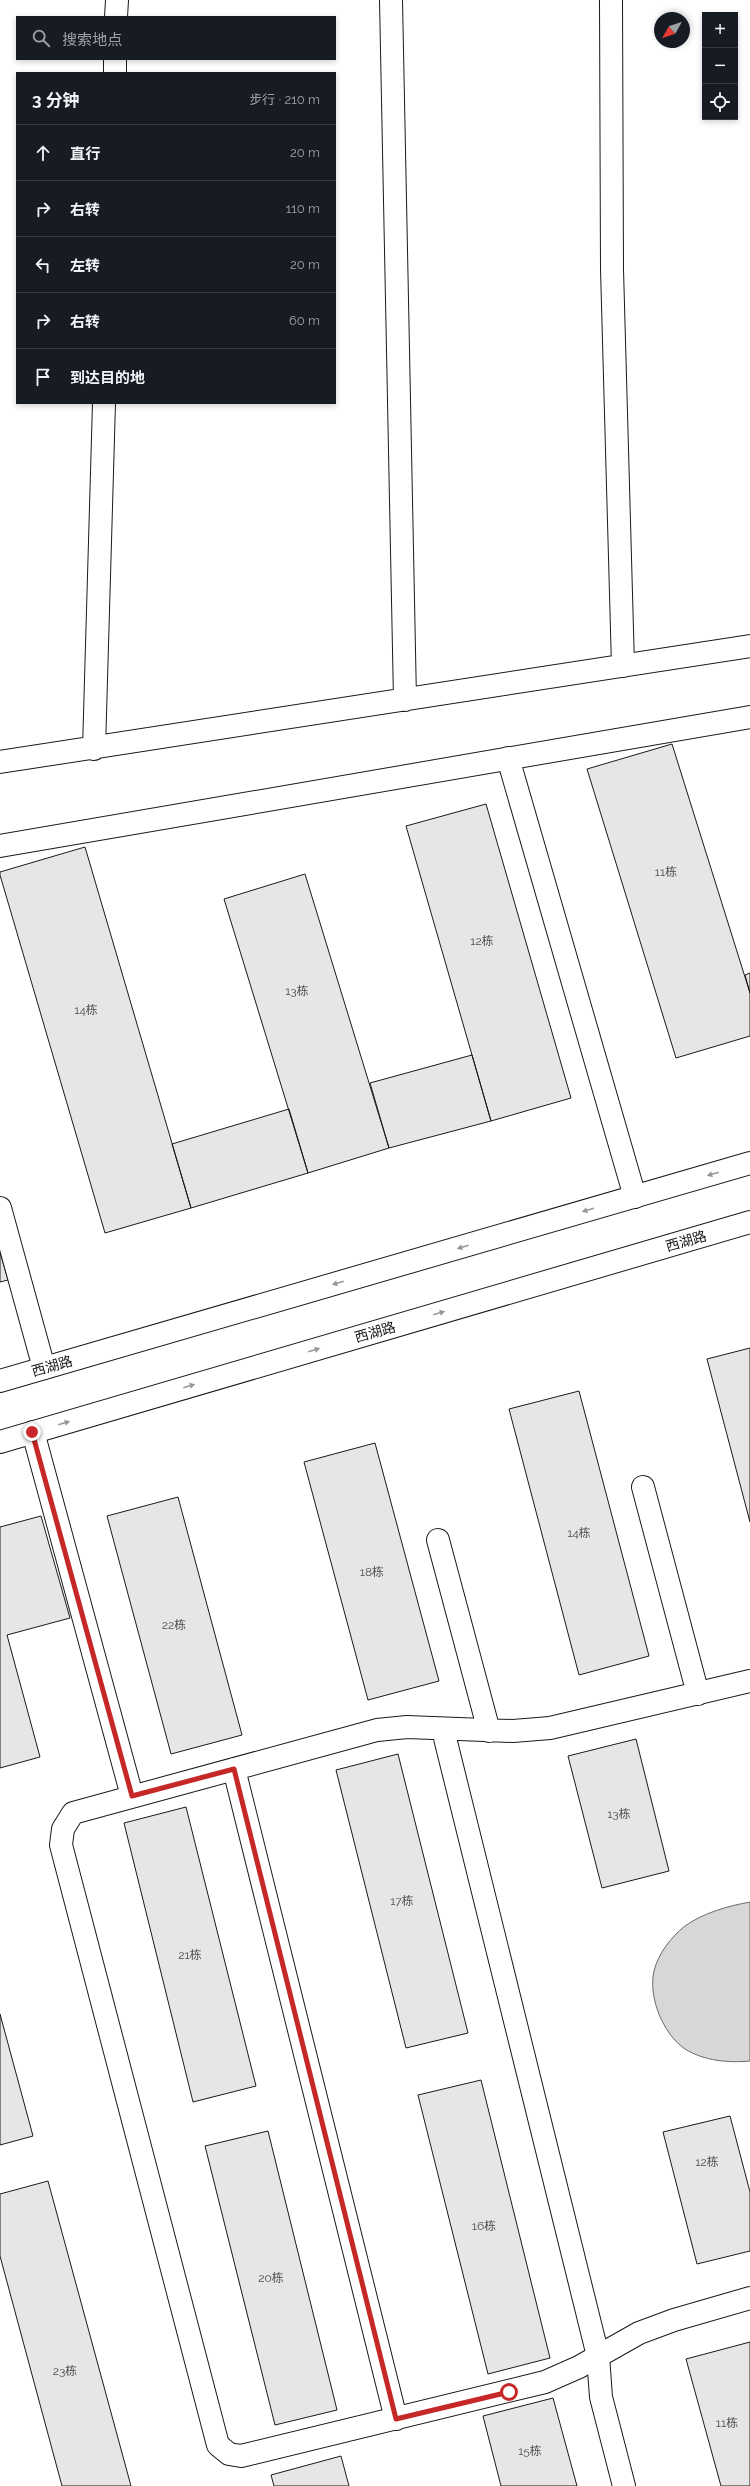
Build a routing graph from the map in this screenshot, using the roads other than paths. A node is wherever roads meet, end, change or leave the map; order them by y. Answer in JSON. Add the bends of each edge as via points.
{"nodes":[{"id":1,"x":117,"y":0,"type":"edge"},
{"id":2,"x":391,"y":0,"type":"edge"},
{"id":3,"x":611,"y":0,"type":"edge"},
{"id":4,"x":116,"y":16,"type":"edge"},
{"id":5,"x":115,"y":60,"type":"edge"},
{"id":6,"x":115,"y":72,"type":"edge"},
{"id":7,"x":104,"y":404,"type":"edge"},
{"id":8,"x":750,"y":646,"type":"edge"},
{"id":9,"x":623,"y":666,"type":"junction"},
{"id":10,"x":405,"y":700,"type":"junction"},
{"id":11,"x":750,"y":717,"type":"edge"},
{"id":12,"x":94,"y":749,"type":"junction"},
{"id":13,"x":508,"y":758,"type":"junction"},
{"id":14,"x":0,"y":762,"type":"edge"},
{"id":15,"x":0,"y":846,"type":"edge"},
{"id":16,"x":750,"y":1163,"type":"edge"},
{"id":17,"x":635,"y":1197,"type":"junction"},
{"id":18,"x":0,"y":1208,"type":"edge"},
{"id":19,"x":750,"y":1222,"type":"edge"},
{"id":20,"x":44,"y":1368,"type":"junction"},
{"id":21,"x":0,"y":1381,"type":"edge"},
{"id":22,"x":32,"y":1432,"type":"junction"},
{"id":23,"x":0,"y":1442,"type":"edge"},
{"id":24,"x":643,"y":1488,"type":"dead end"},
{"id":25,"x":438,"y":1540,"type":"dead end"},
{"id":26,"x":750,"y":1681,"type":"edge"},
{"id":27,"x":698,"y":1694,"type":"junction"},
{"id":28,"x":443,"y":1730,"type":"junction"},
{"id":29,"x":489,"y":1731,"type":"junction"},
{"id":30,"x":234,"y":1769,"type":"junction"},
{"id":31,"x":132,"y":1796,"type":"junction"},
{"id":32,"x":750,"y":2298,"type":"edge"},
{"id":33,"x":598,"y":2356,"type":"junction"},
{"id":34,"x":396,"y":2419,"type":"junction"},
{"id":35,"x":624,"y":2486,"type":"edge"}],
"edges":[{"from":1,"to":4,"type":"main road"},
{"from":2,"to":10,"type":"main road"},
{"from":3,"to":9,"type":"main road","via":[[612,269]]},
{"from":5,"to":6,"type":"main road"},
{"from":7,"to":12,"type":"main road"},
{"from":8,"to":9,"type":"main road"},
{"from":9,"to":10,"type":"main road"},
{"from":10,"to":12,"type":"main road"},
{"from":11,"to":13,"type":"main road"},
{"from":12,"to":14,"type":"main road"},
{"from":13,"to":15,"type":"main road"},
{"from":13,"to":17,"type":"main road"},
{"from":16,"to":17,"type":"main road","name":"西湖路","one_way":true},
{"from":17,"to":20,"type":"main road","name":"西湖路","one_way":true},
{"from":18,"to":20,"type":"main road"},
{"from":22,"to":19,"type":"main road","name":"西湖路","one_way":true},
{"from":20,"to":21,"type":"main road","name":"西湖路"},
{"from":22,"to":23,"type":"main road","name":"西湖路"},
{"from":22,"to":31,"type":"main road"},
{"from":24,"to":27,"type":"main road"},
{"from":25,"to":29,"type":"main road"},
{"from":26,"to":27,"type":"main road"},
{"from":27,"to":29,"type":"main road","via":[[573,1724]]},
{"from":28,"to":29,"type":"main road"},
{"from":28,"to":30,"type":"main road","via":[[407,1727],[377,1730]]},
{"from":28,"to":33,"type":"main road"},
{"from":30,"to":31,"type":"main road"},
{"from":30,"to":34,"type":"main road"},
{"from":31,"to":34,"type":"main road","via":[[73,1813],[63,1829],[61,1845],[218,2445],[229,2454],[240,2456]]},
{"from":32,"to":33,"type":"main road","via":[[639,2333]]},
{"from":33,"to":34,"type":"main road","via":[[545,2382]]},
{"from":33,"to":35,"type":"main road","via":[[601,2398]]}]}
